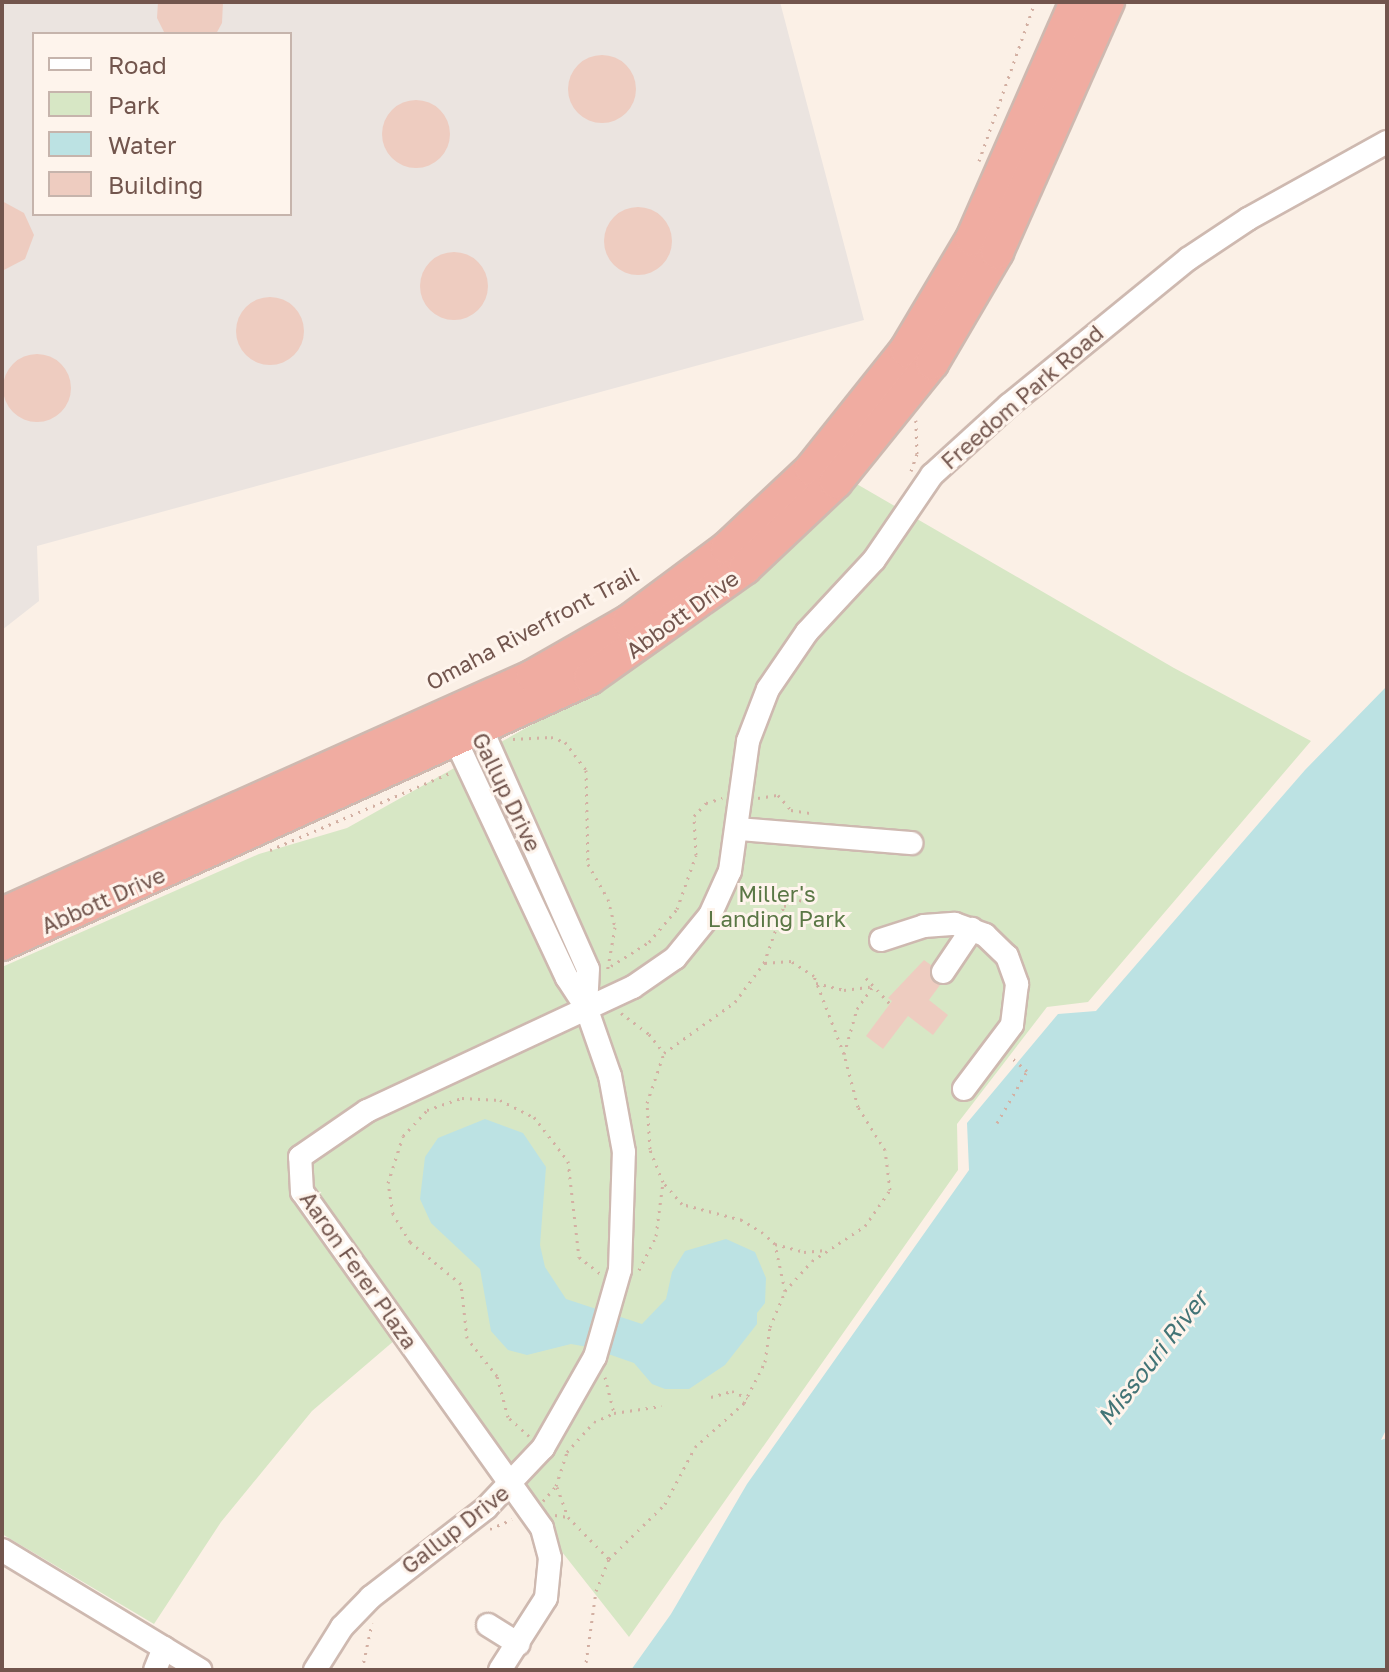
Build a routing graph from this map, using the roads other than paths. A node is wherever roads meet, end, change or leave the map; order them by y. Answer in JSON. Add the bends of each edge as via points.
{"nodes":[{"id":1,"x":1076,"y":2,"type":"edge"},
{"id":2,"x":1108,"y":2,"type":"edge"},
{"id":3,"x":1387,"y":142,"type":"edge"},
{"id":4,"x":824,"y":475,"type":"junction"},
{"id":5,"x":465,"y":741,"type":"junction"},
{"id":6,"x":739,"y":829,"type":"junction"},
{"id":7,"x":911,"y":843,"type":"dead end"},
{"id":8,"x":2,"y":914,"type":"edge"},
{"id":9,"x":972,"y":929,"type":"junction"},
{"id":10,"x":881,"y":940,"type":"dead end"},
{"id":11,"x":2,"y":944,"type":"edge"},
{"id":12,"x":943,"y":972,"type":"dead end"},
{"id":13,"x":586,"y":1007,"type":"junction"},
{"id":14,"x":964,"y":1089,"type":"dead end"},
{"id":15,"x":512,"y":1485,"type":"junction"},
{"id":16,"x":2,"y":1550,"type":"edge"},
{"id":17,"x":488,"y":1625,"type":"dead end"},
{"id":18,"x":519,"y":1644,"type":"junction"},
{"id":19,"x":164,"y":1648,"type":"junction"},
{"id":20,"x":155,"y":1670,"type":"edge"},
{"id":21,"x":200,"y":1670,"type":"edge"},
{"id":22,"x":315,"y":1670,"type":"edge"},
{"id":23,"x":500,"y":1670,"type":"edge"}],
"edges":[{"from":1,"to":4,"type":"highway","name":"Abbott Drive","via":[[1004,171],[938,301]]},
{"from":2,"to":4,"type":"highway","name":"Abbott Drive","via":[[997,252],[932,363]]},
{"from":3,"to":6,"type":"street","name":"Freedom Park Road","via":[[1248,219],[1188,259],[962,445],[920,493],[874,560],[800,640],[768,689],[748,741]]},
{"from":4,"to":5,"type":"highway","name":"Abbott Drive","via":[[629,621],[571,657]]},
{"from":5,"to":8,"type":"highway","name":"Abbott Drive"},
{"from":5,"to":11,"type":"highway","name":"Abbott Drive"},
{"from":5,"to":13,"type":"street","name":"Gallup Drive","via":[[567,978]]},
{"from":6,"to":7,"type":"street"},
{"from":6,"to":13,"type":"street","name":"Freedom Park Road","via":[[721,893],[695,937],[653,975]]},
{"from":9,"to":10,"type":"street","via":[[940,923]]},
{"from":9,"to":12,"type":"street"},
{"from":9,"to":14,"type":"street","via":[[1007,956],[1017,984],[1017,1011],[999,1046]]},
{"from":13,"to":15,"type":"street","name":"Gallup Drive","via":[[610,1076],[624,1152],[618,1280],[600,1363],[552,1455]]},
{"from":13,"to":15,"type":"street","name":"Aaron Ferer Plaza","via":[[367,1111],[310,1146],[298,1166],[302,1192]]},
{"from":15,"to":18,"type":"street","name":"Aaron Ferer Plaza","via":[[532,1510],[548,1544],[550,1582],[540,1612]]},
{"from":15,"to":22,"type":"street","name":"Gallup Drive","via":[[371,1597],[342,1627]]},
{"from":16,"to":19,"type":"street"},
{"from":17,"to":18,"type":"street"},
{"from":18,"to":23,"type":"street","name":"Aaron Ferer Plaza"},
{"from":19,"to":20,"type":"street"},
{"from":19,"to":21,"type":"street"}]}
